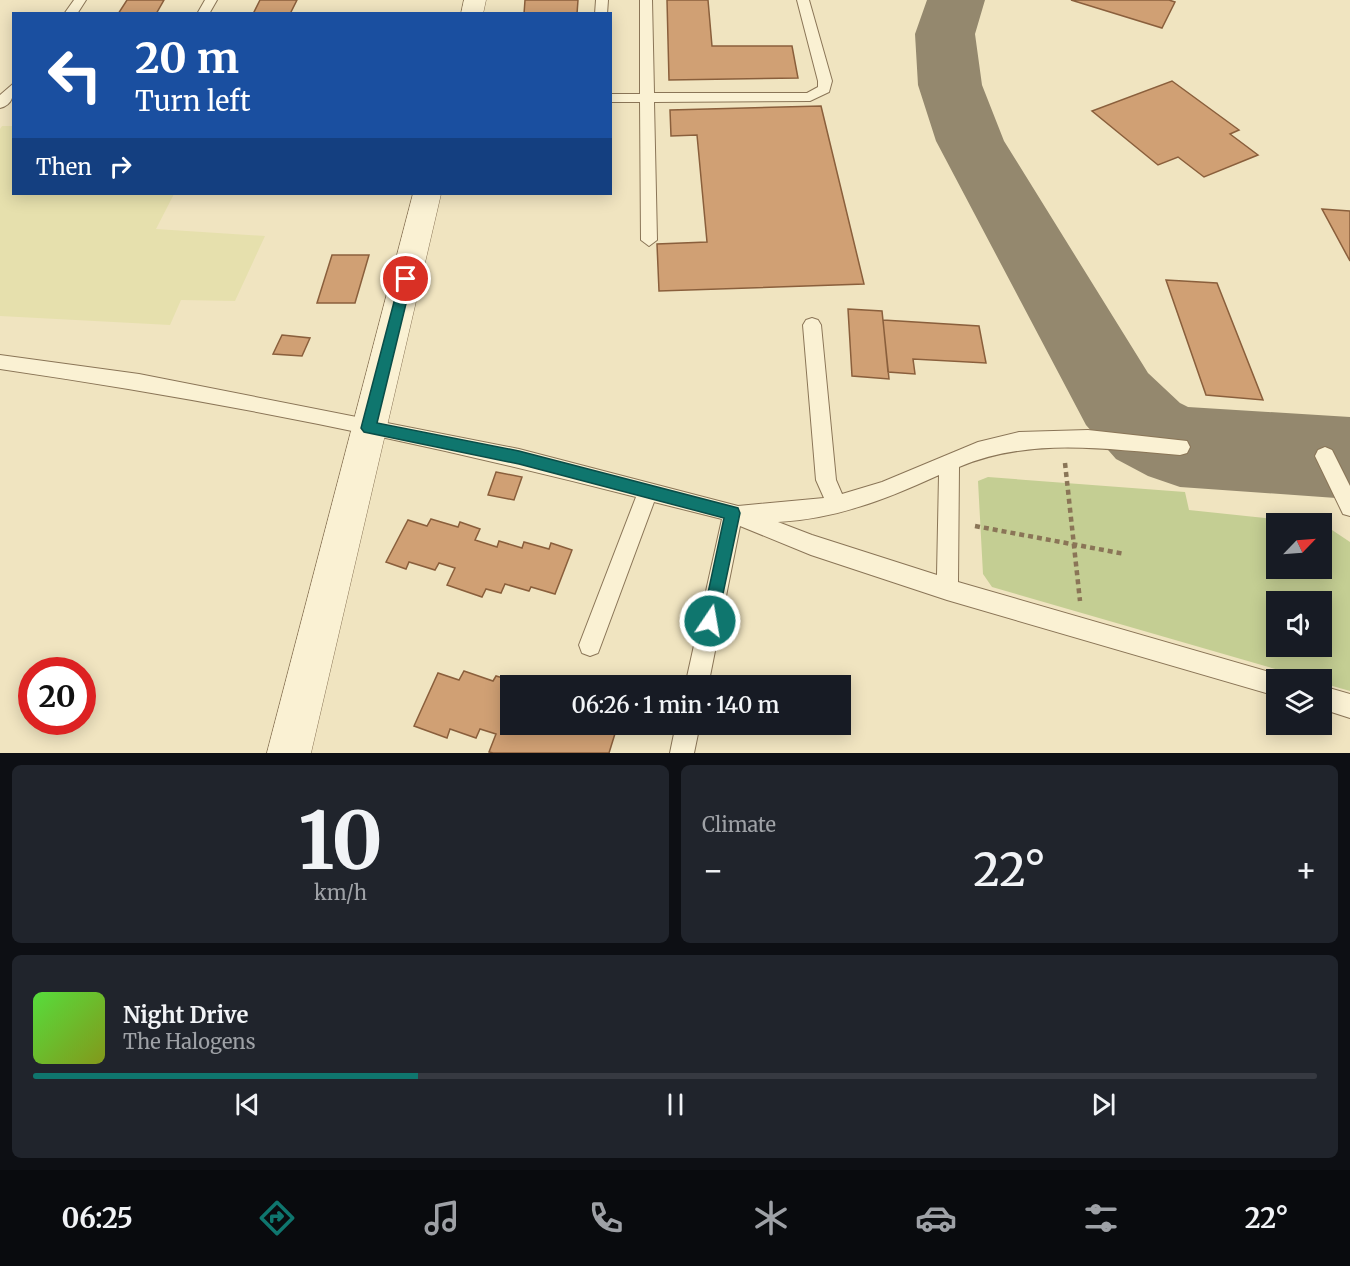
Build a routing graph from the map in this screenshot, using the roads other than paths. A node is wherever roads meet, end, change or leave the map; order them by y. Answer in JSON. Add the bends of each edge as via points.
{"nodes":[{"id":1,"x":646,"y":0,"type":"edge"},
{"id":2,"x":803,"y":0,"type":"edge"},
{"id":3,"x":612,"y":98,"type":"edge"},
{"id":4,"x":646,"y":98,"type":"junction"},
{"id":5,"x":427,"y":195,"type":"edge"},
{"id":6,"x":649,"y":240,"type":"dead end"},
{"id":7,"x":812,"y":325,"type":"dead end"},
{"id":8,"x":0,"y":362,"type":"edge"},
{"id":9,"x":369,"y":428,"type":"junction"},
{"id":10,"x":1180,"y":447,"type":"dead end"},
{"id":11,"x":1324,"y":456,"type":"dead end"},
{"id":12,"x":949,"y":462,"type":"junction"},
{"id":13,"x":648,"y":491,"type":"junction"},
{"id":14,"x":836,"y":504,"type":"junction"},
{"id":15,"x":1350,"y":507,"type":"edge"},
{"id":16,"x":732,"y":513,"type":"junction"},
{"id":17,"x":947,"y":589,"type":"junction"},
{"id":18,"x":590,"y":645,"type":"dead end"},
{"id":19,"x":698,"y":675,"type":"edge"},
{"id":20,"x":1266,"y":682,"type":"edge"},
{"id":21,"x":1332,"y":701,"type":"edge"},
{"id":22,"x":1350,"y":706,"type":"edge"},
{"id":23,"x":686,"y":735,"type":"edge"},
{"id":24,"x":289,"y":753,"type":"edge"},
{"id":25,"x":682,"y":753,"type":"edge"}],
"edges":[{"from":1,"to":4,"type":"lane"},
{"from":2,"to":4,"type":"lane","via":[[825,81],[825,89],[818,94]]},
{"from":3,"to":4,"type":"lane"},
{"from":4,"to":6,"type":"lane"},
{"from":5,"to":9,"type":"street"},
{"from":7,"to":14,"type":"lane","via":[[826,480]]},
{"from":8,"to":9,"type":"lane","via":[[138,382]]},
{"from":9,"to":13,"type":"lane","via":[[519,458]]},
{"from":9,"to":24,"type":"street"},
{"from":10,"to":12,"type":"lane","via":[[1062,438],[998,445]]},
{"from":11,"to":15,"type":"lane"},
{"from":12,"to":14,"type":"lane","via":[[854,501]]},
{"from":12,"to":17,"type":"lane"},
{"from":13,"to":16,"type":"lane"},
{"from":13,"to":18,"type":"lane"},
{"from":14,"to":16,"type":"lane","via":[[798,513]]},
{"from":16,"to":17,"type":"lane","via":[[811,545]]},
{"from":16,"to":19,"type":"lane"},
{"from":17,"to":20,"type":"lane"},
{"from":21,"to":22,"type":"lane"},
{"from":23,"to":25,"type":"lane"}]}
